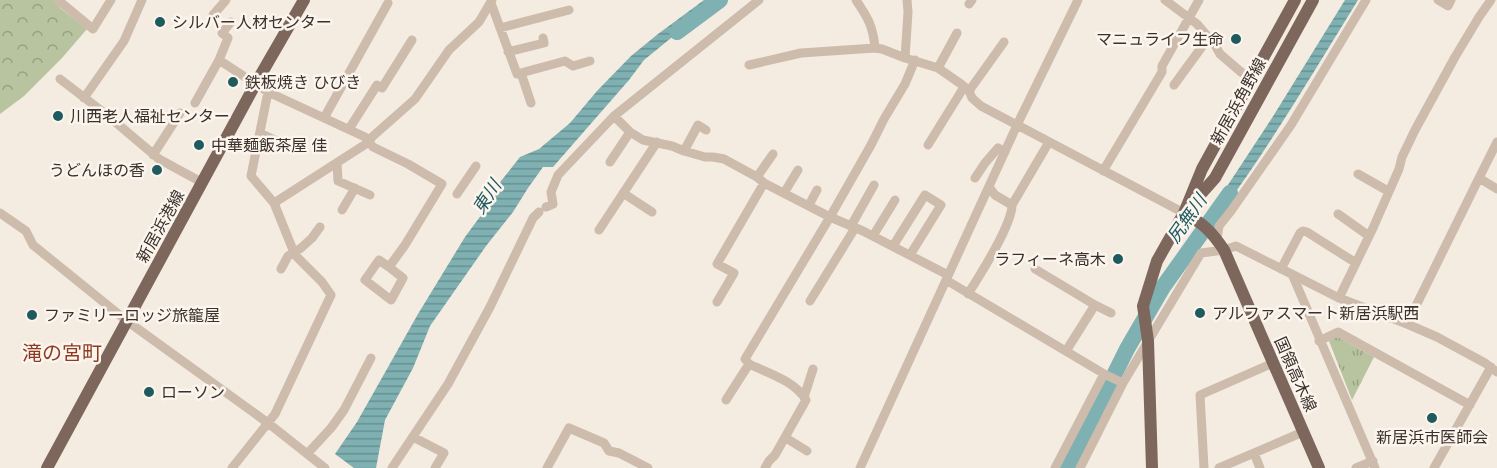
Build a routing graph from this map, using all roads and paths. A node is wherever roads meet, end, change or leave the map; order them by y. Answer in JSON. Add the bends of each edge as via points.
{"nodes":[{"id":1,"x":58,"y":0,"type":"edge"},
{"id":2,"x":111,"y":0,"type":"edge"},
{"id":3,"x":141,"y":0,"type":"edge"},
{"id":4,"x":226,"y":0,"type":"edge"},
{"id":5,"x":304,"y":0,"type":"edge"},
{"id":6,"x":759,"y":0,"type":"edge"},
{"id":7,"x":856,"y":0,"type":"edge"},
{"id":8,"x":907,"y":0,"type":"edge"},
{"id":9,"x":1078,"y":0,"type":"edge"},
{"id":10,"x":1165,"y":0,"type":"edge"},
{"id":11,"x":1199,"y":0,"type":"edge"},
{"id":12,"x":1295,"y":0,"type":"edge"},
{"id":13,"x":1312,"y":0,"type":"edge"},
{"id":14,"x":1366,"y":0,"type":"edge"},
{"id":15,"x":1438,"y":0,"type":"edge"},
{"id":16,"x":1451,"y":0,"type":"edge"},
{"id":17,"x":1491,"y":0,"type":"edge"},
{"id":18,"x":492,"y":2,"type":"edge"},
{"id":19,"x":388,"y":3,"type":"dead end"},
{"id":20,"x":569,"y":10,"type":"dead end"},
{"id":21,"x":213,"y":15,"type":"dead end"},
{"id":22,"x":1189,"y":18,"type":"junction"},
{"id":23,"x":231,"y":22,"type":"dead end"},
{"id":24,"x":500,"y":28,"type":"junction"},
{"id":25,"x":957,"y":33,"type":"dead end"},
{"id":26,"x":1209,"y":37,"type":"junction"},
{"id":27,"x":412,"y":40,"type":"dead end"},
{"id":28,"x":1004,"y":42,"type":"dead end"},
{"id":29,"x":544,"y":44,"type":"dead end"},
{"id":30,"x":875,"y":48,"type":"junction"},
{"id":31,"x":508,"y":52,"type":"junction"},
{"id":32,"x":905,"y":58,"type":"junction"},
{"id":33,"x":219,"y":60,"type":"junction"},
{"id":34,"x":915,"y":60,"type":"junction"},
{"id":35,"x":590,"y":61,"type":"dead end"},
{"id":36,"x":749,"y":65,"type":"dead end"},
{"id":37,"x":938,"y":68,"type":"junction"},
{"id":38,"x":521,"y":73,"type":"junction"},
{"id":39,"x":1252,"y":78,"type":"junction"},
{"id":40,"x":60,"y":79,"type":"dead end"},
{"id":41,"x":256,"y":83,"type":"junction"},
{"id":42,"x":1174,"y":85,"type":"dead end"},
{"id":43,"x":966,"y":89,"type":"junction"},
{"id":44,"x":268,"y":92,"type":"junction"},
{"id":45,"x":84,"y":98,"type":"junction"},
{"id":46,"x":195,"y":103,"type":"dead end"},
{"id":47,"x":531,"y":103,"type":"dead end"},
{"id":48,"x":180,"y":113,"type":"dead end"},
{"id":49,"x":614,"y":116,"type":"junction"},
{"id":50,"x":324,"y":118,"type":"junction"},
{"id":51,"x":1017,"y":125,"type":"junction"},
{"id":52,"x":349,"y":129,"type":"junction"},
{"id":53,"x":706,"y":129,"type":"dead end"},
{"id":54,"x":630,"y":132,"type":"junction"},
{"id":55,"x":260,"y":133,"type":"junction"},
{"id":56,"x":369,"y":142,"type":"junction"},
{"id":57,"x":657,"y":142,"type":"junction"},
{"id":58,"x":1049,"y":142,"type":"junction"},
{"id":59,"x":1497,"y":142,"type":"edge"},
{"id":60,"x":285,"y":145,"type":"dead end"},
{"id":61,"x":928,"y":145,"type":"dead end"},
{"id":62,"x":684,"y":151,"type":"junction"},
{"id":63,"x":1005,"y":152,"type":"junction"},
{"id":64,"x":773,"y":154,"type":"dead end"},
{"id":65,"x":153,"y":155,"type":"junction"},
{"id":66,"x":610,"y":162,"type":"dead end"},
{"id":67,"x":337,"y":163,"type":"junction"},
{"id":68,"x":476,"y":166,"type":"dead end"},
{"id":69,"x":798,"y":170,"type":"dead end"},
{"id":70,"x":1103,"y":171,"type":"junction"},
{"id":71,"x":1358,"y":174,"type":"dead end"},
{"id":72,"x":975,"y":178,"type":"dead end"},
{"id":73,"x":1479,"y":178,"type":"junction"},
{"id":74,"x":761,"y":180,"type":"junction"},
{"id":75,"x":203,"y":183,"type":"junction"},
{"id":76,"x":442,"y":184,"type":"junction"},
{"id":77,"x":874,"y":184,"type":"dead end"},
{"id":78,"x":989,"y":186,"type":"junction"},
{"id":79,"x":355,"y":188,"type":"junction"},
{"id":80,"x":1497,"y":189,"type":"edge"},
{"id":81,"x":817,"y":190,"type":"dead end"},
{"id":82,"x":1388,"y":191,"type":"junction"},
{"id":83,"x":623,"y":193,"type":"junction"},
{"id":84,"x":784,"y":193,"type":"junction"},
{"id":85,"x":370,"y":195,"type":"dead end"},
{"id":86,"x":895,"y":200,"type":"dead end"},
{"id":87,"x":273,"y":203,"type":"junction"},
{"id":88,"x":1012,"y":205,"type":"junction"},
{"id":89,"x":808,"y":206,"type":"junction"},
{"id":90,"x":342,"y":210,"type":"dead end"},
{"id":91,"x":652,"y":212,"type":"dead end"},
{"id":92,"x":0,"y":213,"type":"edge"},
{"id":93,"x":1184,"y":213,"type":"junction"},
{"id":94,"x":1338,"y":214,"type":"dead end"},
{"id":95,"x":831,"y":217,"type":"junction"},
{"id":96,"x":320,"y":227,"type":"dead end"},
{"id":97,"x":853,"y":227,"type":"junction"},
{"id":98,"x":599,"y":230,"type":"dead end"},
{"id":99,"x":873,"y":236,"type":"junction"},
{"id":100,"x":1369,"y":236,"type":"junction"},
{"id":101,"x":1217,"y":240,"type":"junction"},
{"id":102,"x":893,"y":246,"type":"junction"},
{"id":103,"x":293,"y":252,"type":"junction"},
{"id":104,"x":909,"y":255,"type":"junction"},
{"id":105,"x":1356,"y":263,"type":"junction"},
{"id":106,"x":388,"y":267,"type":"dead end"},
{"id":107,"x":281,"y":269,"type":"dead end"},
{"id":108,"x":1035,"y":269,"type":"dead end"},
{"id":109,"x":1281,"y":269,"type":"junction"},
{"id":110,"x":1292,"y":274,"type":"junction"},
{"id":111,"x":947,"y":278,"type":"junction"},
{"id":112,"x":968,"y":294,"type":"junction"},
{"id":113,"x":1339,"y":298,"type":"junction"},
{"id":114,"x":810,"y":301,"type":"dead end"},
{"id":115,"x":717,"y":302,"type":"dead end"},
{"id":116,"x":1095,"y":305,"type":"junction"},
{"id":117,"x":1111,"y":313,"type":"dead end"},
{"id":118,"x":127,"y":321,"type":"junction"},
{"id":119,"x":1407,"y":324,"type":"junction"},
{"id":120,"x":1148,"y":338,"type":"junction"},
{"id":121,"x":1319,"y":341,"type":"junction"},
{"id":122,"x":1066,"y":351,"type":"junction"},
{"id":123,"x":371,"y":358,"type":"dead end"},
{"id":124,"x":1273,"y":363,"type":"junction"},
{"id":125,"x":749,"y":364,"type":"junction"},
{"id":126,"x":813,"y":369,"type":"dead end"},
{"id":127,"x":1494,"y":370,"type":"edge"},
{"id":128,"x":1105,"y":374,"type":"junction"},
{"id":129,"x":1120,"y":382,"type":"junction"},
{"id":130,"x":804,"y":397,"type":"junction"},
{"id":131,"x":726,"y":399,"type":"dead end"},
{"id":132,"x":1470,"y":405,"type":"junction"},
{"id":133,"x":268,"y":423,"type":"junction"},
{"id":134,"x":1303,"y":432,"type":"junction"},
{"id":135,"x":413,"y":437,"type":"junction"},
{"id":136,"x":786,"y":438,"type":"junction"},
{"id":137,"x":807,"y":451,"type":"dead end"},
{"id":138,"x":307,"y":453,"type":"junction"},
{"id":139,"x":1254,"y":453,"type":"junction"},
{"id":140,"x":1374,"y":465,"type":"edge"},
{"id":141,"x":47,"y":468,"type":"edge"},
{"id":142,"x":232,"y":468,"type":"edge"},
{"id":143,"x":325,"y":468,"type":"edge"},
{"id":144,"x":392,"y":468,"type":"edge"},
{"id":145,"x":435,"y":468,"type":"edge"},
{"id":146,"x":548,"y":468,"type":"edge"},
{"id":147,"x":648,"y":468,"type":"edge"},
{"id":148,"x":765,"y":468,"type":"edge"},
{"id":149,"x":860,"y":468,"type":"edge"},
{"id":150,"x":1055,"y":468,"type":"edge"},
{"id":151,"x":1080,"y":468,"type":"edge"},
{"id":152,"x":1152,"y":468,"type":"edge"},
{"id":153,"x":1204,"y":468,"type":"edge"},
{"id":154,"x":1219,"y":468,"type":"edge"},
{"id":155,"x":1260,"y":468,"type":"edge"},
{"id":156,"x":1319,"y":468,"type":"edge"},
{"id":157,"x":1356,"y":468,"type":"edge"},
{"id":158,"x":1434,"y":468,"type":"edge"}],
"edges":[{"from":1,"to":2,"type":"street","via":[[93,29]]},
{"from":3,"to":45,"type":"street","via":[[124,41]]},
{"from":4,"to":21,"type":"street"},
{"from":5,"to":41,"type":"main road","name":"新居浜港線"},
{"from":6,"to":49,"type":"street"},
{"from":7,"to":30,"type":"street","via":[[873,29]]},
{"from":8,"to":32,"type":"street"},
{"from":9,"to":51,"type":"street"},
{"from":10,"to":22,"type":"street"},
{"from":11,"to":22,"type":"street"},
{"from":12,"to":39,"type":"main road","name":"新居浜角野線"},
{"from":13,"to":93,"type":"main road","name":"新居浜角野線","via":[[1215,177]]},
{"from":14,"to":101,"type":"street","via":[[1291,125],[1219,226]]},
{"from":15,"to":16,"type":"street","via":[[1448,6]]},
{"from":17,"to":82,"type":"street","via":[[1428,106]]},
{"from":18,"to":24,"type":"street"},
{"from":18,"to":56,"type":"street","via":[[479,22],[449,50],[415,99]]},
{"from":19,"to":50,"type":"street"},
{"from":20,"to":24,"type":"street"},
{"from":22,"to":26,"type":"street"},
{"from":22,"to":70,"type":"street"},
{"from":23,"to":33,"type":"street","via":[[222,33],[228,38]]},
{"from":24,"to":31,"type":"street"},
{"from":25,"to":37,"type":"street"},
{"from":26,"to":39,"type":"street","via":[[1220,54]]},
{"from":26,"to":42,"type":"street"},
{"from":27,"to":52,"type":"street","via":[[382,88],[377,85]]},
{"from":28,"to":43,"type":"street"},
{"from":29,"to":31,"type":"street"},
{"from":30,"to":32,"type":"street"},
{"from":30,"to":36,"type":"street","via":[[801,52]]},
{"from":31,"to":38,"type":"street","via":[[517,74]]},
{"from":32,"to":34,"type":"street"},
{"from":33,"to":41,"type":"street"},
{"from":33,"to":46,"type":"street"},
{"from":34,"to":37,"type":"street"},
{"from":34,"to":95,"type":"street"},
{"from":35,"to":38,"type":"street","via":[[573,66],[565,61]]},
{"from":37,"to":43,"type":"street"},
{"from":38,"to":47,"type":"street"},
{"from":39,"to":93,"type":"main road","name":"新居浜角野線","via":[[1202,169]]},
{"from":40,"to":45,"type":"street"},
{"from":41,"to":44,"type":"street"},
{"from":41,"to":75,"type":"main road","name":"新居浜港線"},
{"from":43,"to":51,"type":"street","via":[[981,106]]},
{"from":43,"to":61,"type":"street"},
{"from":44,"to":50,"type":"street"},
{"from":44,"to":55,"type":"street"},
{"from":45,"to":65,"type":"street"},
{"from":48,"to":65,"type":"street"},
{"from":49,"to":54,"type":"street"},
{"from":49,"to":135,"type":"street","via":[[558,175],[551,192],[553,204],[534,218],[448,384]]},
{"from":50,"to":52,"type":"street"},
{"from":51,"to":58,"type":"street"},
{"from":51,"to":63,"type":"street"},
{"from":52,"to":56,"type":"street"},
{"from":53,"to":62,"type":"street","via":[[698,125]]},
{"from":54,"to":57,"type":"street"},
{"from":54,"to":66,"type":"street"},
{"from":55,"to":60,"type":"street"},
{"from":55,"to":87,"type":"street","via":[[251,176]]},
{"from":56,"to":67,"type":"street"},
{"from":56,"to":76,"type":"street"},
{"from":57,"to":62,"type":"street"},
{"from":57,"to":83,"type":"street"},
{"from":58,"to":70,"type":"street"},
{"from":58,"to":88,"type":"street"},
{"from":59,"to":73,"type":"street"},
{"from":62,"to":74,"type":"street","via":[[723,159]]},
{"from":63,"to":72,"type":"street","via":[[998,148]]},
{"from":63,"to":78,"type":"street"},
{"from":64,"to":74,"type":"street"},
{"from":65,"to":75,"type":"street"},
{"from":67,"to":79,"type":"street","via":[[338,181]]},
{"from":67,"to":87,"type":"street"},
{"from":68,"to":76,"type":"street","via":[[460,196]]},
{"from":69,"to":84,"type":"street"},
{"from":70,"to":93,"type":"street"},
{"from":71,"to":82,"type":"street"},
{"from":73,"to":80,"type":"street"},
{"from":73,"to":119,"type":"street"},
{"from":74,"to":84,"type":"street"},
{"from":74,"to":115,"type":"street","via":[[717,264],[734,273]]},
{"from":75,"to":118,"type":"main road","name":"新居浜港線"},
{"from":76,"to":106,"type":"street"},
{"from":77,"to":97,"type":"street"},
{"from":78,"to":88,"type":"street","via":[[995,195]]},
{"from":78,"to":111,"type":"street"},
{"from":79,"to":85,"type":"street"},
{"from":79,"to":90,"type":"street"},
{"from":81,"to":89,"type":"street"},
{"from":82,"to":100,"type":"street"},
{"from":83,"to":91,"type":"street"},
{"from":83,"to":98,"type":"street"},
{"from":84,"to":89,"type":"street"},
{"from":86,"to":99,"type":"street"},
{"from":87,"to":103,"type":"street"},
{"from":88,"to":112,"type":"street","via":[[1006,226]]},
{"from":89,"to":95,"type":"street"},
{"from":92,"to":118,"type":"street","via":[[26,231],[33,245]]},
{"from":93,"to":101,"type":"main road","via":[[1200,221]]},
{"from":93,"to":120,"type":"main road","name":"新居浜角野線","via":[[1157,261],[1143,306]]},
{"from":94,"to":100,"type":"street"},
{"from":95,"to":97,"type":"street"},
{"from":95,"to":125,"type":"street","via":[[745,359]]},
{"from":96,"to":103,"type":"street"},
{"from":97,"to":99,"type":"street"},
{"from":97,"to":114,"type":"street"},
{"from":99,"to":102,"type":"street"},
{"from":100,"to":105,"type":"street"},
{"from":101,"to":109,"type":"street"},
{"from":101,"to":120,"type":"street","via":[[1201,253]]},
{"from":101,"to":124,"type":"main road","name":"国領高木線"},
{"from":102,"to":104,"type":"street"},
{"from":102,"to":104,"type":"street","via":[[925,195],[941,205]]},
{"from":103,"to":107,"type":"street"},
{"from":103,"to":133,"type":"street","via":[[331,295]]},
{"from":104,"to":111,"type":"street"},
{"from":105,"to":109,"type":"street","via":[[1303,231]]},
{"from":105,"to":113,"type":"street"},
{"from":108,"to":116,"type":"street"},
{"from":109,"to":110,"type":"street"},
{"from":110,"to":113,"type":"street"},
{"from":110,"to":121,"type":"street"},
{"from":111,"to":112,"type":"street"},
{"from":111,"to":149,"type":"street"},
{"from":112,"to":122,"type":"street"},
{"from":113,"to":119,"type":"street"},
{"from":116,"to":117,"type":"street"},
{"from":116,"to":122,"type":"street"},
{"from":118,"to":133,"type":"street"},
{"from":118,"to":141,"type":"main road","name":"新居浜港線"},
{"from":119,"to":127,"type":"street"},
{"from":120,"to":129,"type":"street"},
{"from":120,"to":152,"type":"main road"},
{"from":121,"to":132,"type":"street","via":[[1338,332]]},
{"from":121,"to":140,"type":"street"},
{"from":122,"to":128,"type":"street"},
{"from":123,"to":138,"type":"street","via":[[344,410]]},
{"from":124,"to":134,"type":"main road","name":"国領高木線"},
{"from":124,"to":153,"type":"street","via":[[1200,395]]},
{"from":125,"to":130,"type":"street","via":[[788,383]]},
{"from":125,"to":131,"type":"street"},
{"from":126,"to":130,"type":"street"},
{"from":127,"to":132,"type":"street"},
{"from":128,"to":129,"type":"street"},
{"from":128,"to":150,"type":"street"},
{"from":129,"to":151,"type":"street"},
{"from":130,"to":136,"type":"street","via":[[806,400]]},
{"from":132,"to":158,"type":"street"},
{"from":133,"to":138,"type":"street"},
{"from":133,"to":142,"type":"street"},
{"from":134,"to":139,"type":"street"},
{"from":134,"to":156,"type":"main road","name":"国領高木線"},
{"from":135,"to":144,"type":"street"},
{"from":135,"to":145,"type":"street","via":[[444,453]]},
{"from":136,"to":137,"type":"street"},
{"from":136,"to":148,"type":"street"},
{"from":138,"to":143,"type":"street"},
{"from":139,"to":154,"type":"street"},
{"from":139,"to":155,"type":"street"},
{"from":140,"to":157,"type":"street"},
{"from":146,"to":147,"type":"street","via":[[569,428]]}]}
